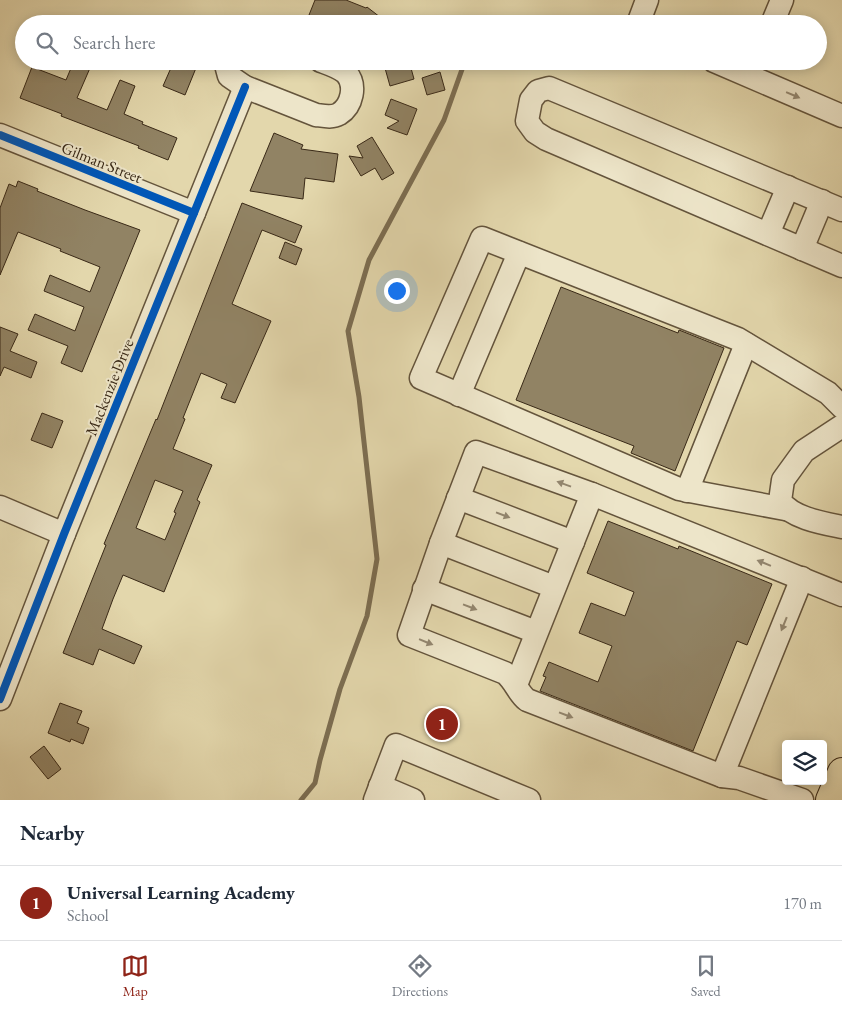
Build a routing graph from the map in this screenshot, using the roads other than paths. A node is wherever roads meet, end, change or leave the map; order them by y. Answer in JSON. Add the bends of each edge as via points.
{"nodes":[{"id":1,"x":647,"y":0,"type":"edge"},
{"id":2,"x":782,"y":0,"type":"edge"},
{"id":3,"x":641,"y":15,"type":"edge"},
{"id":4,"x":776,"y":15,"type":"edge"},
{"id":5,"x":227,"y":70,"type":"edge"},
{"id":6,"x":340,"y":70,"type":"edge"},
{"id":7,"x":754,"y":70,"type":"edge"},
{"id":8,"x":245,"y":87,"type":"junction"},
{"id":9,"x":842,"y":116,"type":"edge"},
{"id":10,"x":0,"y":135,"type":"edge"},
{"id":11,"x":788,"y":188,"type":"junction"},
{"id":12,"x":832,"y":205,"type":"edge"},
{"id":13,"x":194,"y":213,"type":"junction"},
{"id":14,"x":768,"y":234,"type":"junction"},
{"id":15,"x":802,"y":248,"type":"junction"},
{"id":16,"x":519,"y":253,"type":"junction"},
{"id":17,"x":842,"y":266,"type":"edge"},
{"id":18,"x":746,"y":344,"type":"junction"},
{"id":19,"x":459,"y":395,"type":"junction"},
{"id":20,"x":842,"y":407,"type":"edge"},
{"id":21,"x":842,"y":426,"type":"edge"},
{"id":22,"x":687,"y":491,"type":"junction"},
{"id":23,"x":592,"y":494,"type":"junction"},
{"id":24,"x":458,"y":498,"type":"junction"},
{"id":25,"x":0,"y":507,"type":"edge"},
{"id":26,"x":785,"y":508,"type":"junction"},
{"id":27,"x":842,"y":526,"type":"edge"},
{"id":28,"x":64,"y":534,"type":"junction"},
{"id":29,"x":573,"y":542,"type":"junction"},
{"id":30,"x":441,"y":543,"type":"junction"},
{"id":31,"x":802,"y":578,"type":"junction"},
{"id":32,"x":554,"y":586,"type":"junction"},
{"id":33,"x":424,"y":589,"type":"junction"},
{"id":34,"x":842,"y":595,"type":"edge"},
{"id":35,"x":536,"y":632,"type":"junction"},
{"id":36,"x":516,"y":685,"type":"junction"},
{"id":37,"x":0,"y":699,"type":"edge"},
{"id":38,"x":722,"y":776,"type":"junction"},
{"id":39,"x":377,"y":793,"type":"edge"},
{"id":40,"x":413,"y":800,"type":"edge"},
{"id":41,"x":529,"y":800,"type":"edge"},
{"id":42,"x":802,"y":800,"type":"edge"}],
"edges":[{"from":1,"to":3,"type":"street"},
{"from":2,"to":4,"type":"street"},
{"from":5,"to":8,"type":"street","via":[[229,76]]},
{"from":6,"to":8,"type":"street","via":[[352,82],[352,93],[344,110],[328,117]]},
{"from":7,"to":9,"type":"street","one_way":true},
{"from":8,"to":13,"type":"street","name":"Mackenzie Drive"},
{"from":10,"to":13,"type":"street","name":"Gilman Street"},
{"from":11,"to":12,"type":"street"},
{"from":11,"to":14,"type":"street"},
{"from":11,"to":14,"type":"street","via":[[549,88],[538,90],[531,100],[527,121],[546,139]]},
{"from":12,"to":15,"type":"street"},
{"from":13,"to":28,"type":"street","name":"Mackenzie Drive"},
{"from":14,"to":15,"type":"street"},
{"from":15,"to":17,"type":"street"},
{"from":16,"to":18,"type":"street"},
{"from":16,"to":19,"type":"street"},
{"from":16,"to":19,"type":"street","via":[[482,238],[421,378]]},
{"from":18,"to":20,"type":"street","via":[[828,393]]},
{"from":18,"to":22,"type":"street"},
{"from":19,"to":22,"type":"street"},
{"from":21,"to":26,"type":"street","via":[[804,452],[783,480],[780,501]]},
{"from":22,"to":26,"type":"street"},
{"from":23,"to":24,"type":"street","one_way":true,"via":[[476,452]]},
{"from":23,"to":29,"type":"street"},
{"from":31,"to":23,"type":"street","one_way":true},
{"from":24,"to":29,"type":"street","one_way":true},
{"from":24,"to":30,"type":"street"},
{"from":25,"to":28,"type":"street"},
{"from":26,"to":27,"type":"street","via":[[802,516]]},
{"from":28,"to":37,"type":"street","name":"Mackenzie Drive"},
{"from":29,"to":32,"type":"street"},
{"from":30,"to":32,"type":"street"},
{"from":30,"to":33,"type":"street"},
{"from":31,"to":34,"type":"street"},
{"from":31,"to":38,"type":"street","one_way":true},
{"from":32,"to":35,"type":"street"},
{"from":33,"to":35,"type":"street","one_way":true},
{"from":33,"to":36,"type":"street","one_way":true,"via":[[409,635],[505,673]]},
{"from":35,"to":36,"type":"street"},
{"from":36,"to":38,"type":"street","one_way":true,"via":[[528,700]]},
{"from":38,"to":42,"type":"street","via":[[739,778]]},
{"from":39,"to":40,"type":"street"},
{"from":39,"to":41,"type":"street","via":[[396,745]]}]}
